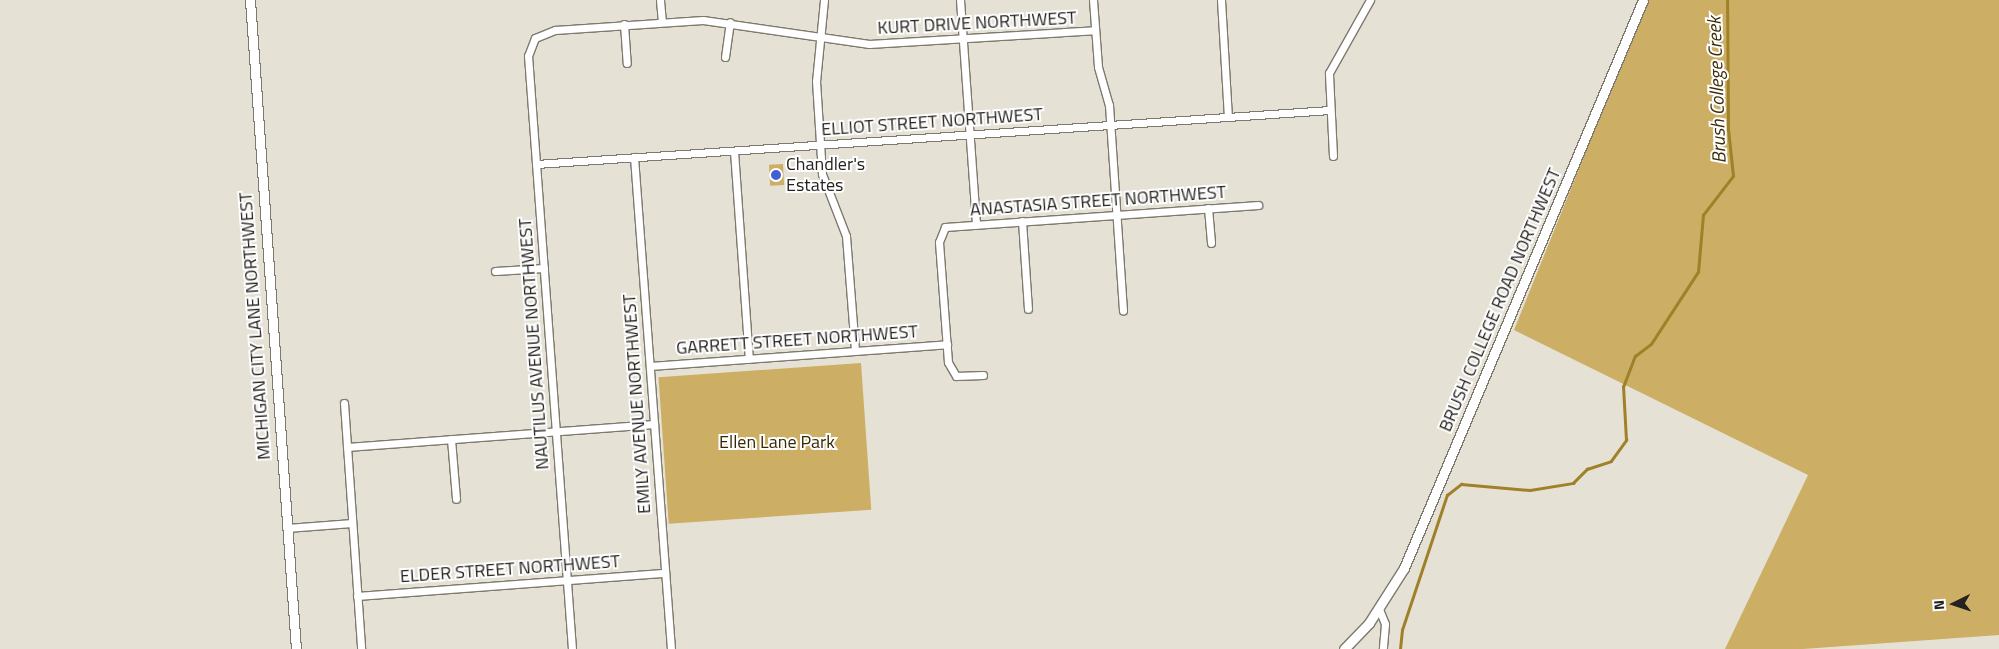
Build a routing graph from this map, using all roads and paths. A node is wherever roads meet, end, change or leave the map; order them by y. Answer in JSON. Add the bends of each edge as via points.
{"nodes":[{"id":1,"x":250,"y":0,"type":"edge"},
{"id":2,"x":660,"y":0,"type":"edge"},
{"id":3,"x":824,"y":0,"type":"edge"},
{"id":4,"x":960,"y":0,"type":"edge"},
{"id":5,"x":1093,"y":0,"type":"edge"},
{"id":6,"x":1221,"y":0,"type":"edge"},
{"id":7,"x":1370,"y":0,"type":"edge"},
{"id":8,"x":1643,"y":0,"type":"edge"},
{"id":9,"x":662,"y":22,"type":"junction"},
{"id":10,"x":730,"y":22,"type":"junction"},
{"id":11,"x":624,"y":24,"type":"junction"},
{"id":12,"x":1095,"y":30,"type":"junction"},
{"id":13,"x":820,"y":36,"type":"junction"},
{"id":14,"x":535,"y":38,"type":"joint"},
{"id":15,"x":963,"y":40,"type":"junction"},
{"id":16,"x":725,"y":57,"type":"dead end"},
{"id":17,"x":627,"y":63,"type":"dead end"},
{"id":18,"x":1330,"y":110,"type":"junction"},
{"id":19,"x":1228,"y":117,"type":"junction"},
{"id":20,"x":1110,"y":126,"type":"junction"},
{"id":21,"x":970,"y":135,"type":"junction"},
{"id":22,"x":820,"y":145,"type":"junction"},
{"id":23,"x":734,"y":150,"type":"junction"},
{"id":24,"x":1333,"y":156,"type":"dead end"},
{"id":25,"x":634,"y":157,"type":"junction"},
{"id":26,"x":536,"y":164,"type":"junction"},
{"id":27,"x":1258,"y":205,"type":"dead end"},
{"id":28,"x":1208,"y":208,"type":"junction"},
{"id":29,"x":1116,"y":214,"type":"junction"},
{"id":30,"x":1022,"y":221,"type":"junction"},
{"id":31,"x":976,"y":224,"type":"junction"},
{"id":32,"x":1211,"y":243,"type":"dead end"},
{"id":33,"x":544,"y":268,"type":"junction"},
{"id":34,"x":494,"y":271,"type":"dead end"},
{"id":35,"x":1028,"y":308,"type":"dead end"},
{"id":36,"x":1123,"y":311,"type":"dead end"},
{"id":37,"x":946,"y":344,"type":"junction"},
{"id":38,"x":855,"y":350,"type":"junction"},
{"id":39,"x":749,"y":358,"type":"junction"},
{"id":40,"x":650,"y":366,"type":"junction"},
{"id":41,"x":983,"y":375,"type":"dead end"},
{"id":42,"x":344,"y":403,"type":"dead end"},
{"id":43,"x":654,"y":424,"type":"junction"},
{"id":44,"x":556,"y":432,"type":"junction"},
{"id":45,"x":451,"y":439,"type":"junction"},
{"id":46,"x":347,"y":447,"type":"junction"},
{"id":47,"x":456,"y":499,"type":"dead end"},
{"id":48,"x":352,"y":523,"type":"junction"},
{"id":49,"x":287,"y":528,"type":"junction"},
{"id":50,"x":665,"y":573,"type":"junction"},
{"id":51,"x":567,"y":580,"type":"junction"},
{"id":52,"x":357,"y":596,"type":"junction"},
{"id":53,"x":1379,"y":609,"type":"junction"},
{"id":54,"x":296,"y":649,"type":"edge"},
{"id":55,"x":361,"y":649,"type":"edge"},
{"id":56,"x":572,"y":649,"type":"edge"},
{"id":57,"x":671,"y":649,"type":"edge"},
{"id":58,"x":1344,"y":649,"type":"edge"},
{"id":59,"x":1383,"y":649,"type":"edge"}],
"edges":[{"from":1,"to":49,"type":"street","name":"MICHIGAN CITY LANE NORTHWEST"},
{"from":2,"to":9,"type":"street"},
{"from":3,"to":13,"type":"street"},
{"from":4,"to":15,"type":"street"},
{"from":5,"to":12,"type":"street"},
{"from":6,"to":19,"type":"street"},
{"from":7,"to":18,"type":"street","via":[[1330,73]]},
{"from":8,"to":53,"type":"street","name":"BRUSH COLLEGE ROAD NORTHWEST","via":[[1404,568]]},
{"from":9,"to":10,"type":"street","name":"KURT DRIVE NORTHWEST"},
{"from":9,"to":11,"type":"street","name":"KURT DRIVE NORTHWEST"},
{"from":10,"to":13,"type":"street","name":"KURT DRIVE NORTHWEST"},
{"from":10,"to":16,"type":"street"},
{"from":11,"to":14,"type":"street","name":"KURT DRIVE NORTHWEST","via":[[555,30]]},
{"from":11,"to":17,"type":"street"},
{"from":12,"to":15,"type":"street","name":"KURT DRIVE NORTHWEST"},
{"from":12,"to":20,"type":"street"},
{"from":13,"to":15,"type":"street","name":"KURT DRIVE NORTHWEST","via":[[869,44]]},
{"from":13,"to":22,"type":"street","via":[[816,81]]},
{"from":14,"to":26,"type":"street","name":"NAUTILUS AVENUE NORTHWEST","via":[[528,56]]},
{"from":15,"to":21,"type":"street"},
{"from":18,"to":19,"type":"street","name":"ELLIOT STREET NORTHWEST"},
{"from":18,"to":24,"type":"street"},
{"from":19,"to":20,"type":"street","name":"ELLIOT STREET NORTHWEST"},
{"from":20,"to":21,"type":"street","name":"ELLIOT STREET NORTHWEST"},
{"from":20,"to":29,"type":"street"},
{"from":21,"to":22,"type":"street","name":"ELLIOT STREET NORTHWEST"},
{"from":21,"to":31,"type":"street"},
{"from":22,"to":23,"type":"street","name":"ELLIOT STREET NORTHWEST"},
{"from":22,"to":38,"type":"street","via":[[824,187],[846,236]]},
{"from":23,"to":25,"type":"street","name":"ELLIOT STREET NORTHWEST"},
{"from":23,"to":39,"type":"street"},
{"from":25,"to":26,"type":"street","name":"ELLIOT STREET NORTHWEST"},
{"from":25,"to":40,"type":"street","name":"EMILY AVENUE NORTHWEST"},
{"from":26,"to":33,"type":"street","name":"NAUTILUS AVENUE NORTHWEST"},
{"from":27,"to":28,"type":"street","name":"ANASTASIA STREET NORTHWEST"},
{"from":28,"to":29,"type":"street","name":"ANASTASIA STREET NORTHWEST"},
{"from":28,"to":32,"type":"street"},
{"from":29,"to":30,"type":"street","name":"ANASTASIA STREET NORTHWEST"},
{"from":29,"to":36,"type":"street"},
{"from":30,"to":31,"type":"street","name":"ANASTASIA STREET NORTHWEST"},
{"from":30,"to":35,"type":"street"},
{"from":31,"to":37,"type":"street","name":"ANASTASIA STREET NORTHWEST","via":[[949,225],[941,231]]},
{"from":33,"to":34,"type":"street"},
{"from":33,"to":44,"type":"street","name":"NAUTILUS AVENUE NORTHWEST"},
{"from":37,"to":38,"type":"street","name":"GARRETT STREET NORTHWEST"},
{"from":37,"to":41,"type":"street","via":[[952,373]]},
{"from":38,"to":39,"type":"street","name":"GARRETT STREET NORTHWEST"},
{"from":39,"to":40,"type":"street","name":"GARRETT STREET NORTHWEST"},
{"from":40,"to":43,"type":"street","name":"EMILY AVENUE NORTHWEST"},
{"from":42,"to":46,"type":"street"},
{"from":43,"to":44,"type":"street"},
{"from":43,"to":50,"type":"street","name":"EMILY AVENUE NORTHWEST"},
{"from":44,"to":45,"type":"street"},
{"from":44,"to":51,"type":"street","name":"NAUTILUS AVENUE NORTHWEST"},
{"from":45,"to":46,"type":"street"},
{"from":45,"to":47,"type":"street"},
{"from":46,"to":48,"type":"street"},
{"from":48,"to":49,"type":"street"},
{"from":48,"to":52,"type":"street"},
{"from":49,"to":54,"type":"street","name":"MICHIGAN CITY LANE NORTHWEST"},
{"from":50,"to":51,"type":"street","name":"ELDER STREET NORTHWEST"},
{"from":50,"to":57,"type":"street","name":"EMILY AVENUE NORTHWEST"},
{"from":51,"to":52,"type":"street","name":"ELDER STREET NORTHWEST"},
{"from":51,"to":56,"type":"street","name":"NAUTILUS AVENUE NORTHWEST"},
{"from":52,"to":55,"type":"street"},
{"from":53,"to":58,"type":"street","name":"BRUSH COLLEGE ROAD NORTHWEST"},
{"from":53,"to":59,"type":"street","via":[[1385,624]]}]}
